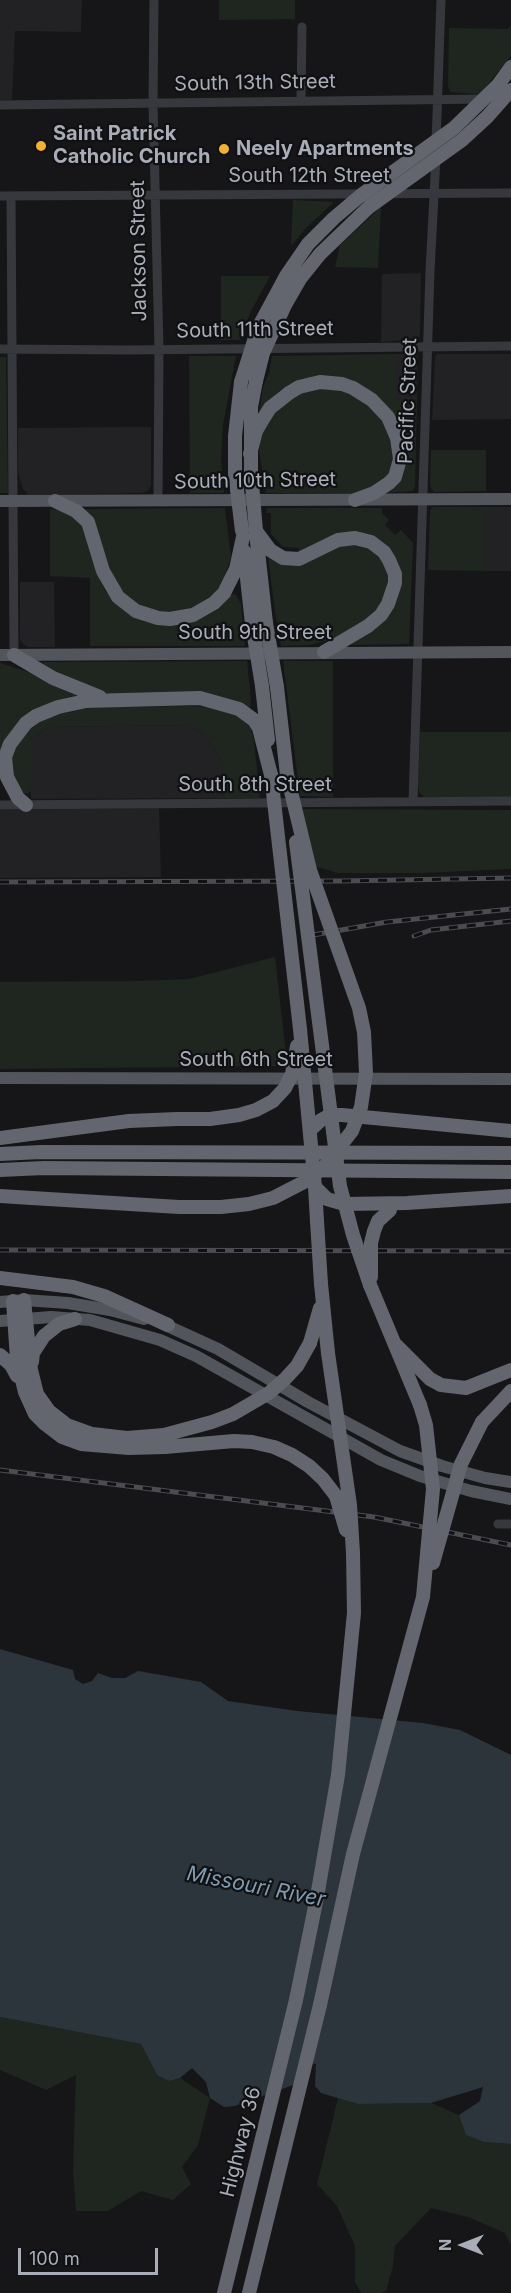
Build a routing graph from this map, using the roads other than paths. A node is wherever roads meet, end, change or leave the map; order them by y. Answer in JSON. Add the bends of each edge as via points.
{"nodes":[{"id":1,"x":154,"y":0,"type":"edge"},
{"id":2,"x":441,"y":0,"type":"edge"},
{"id":3,"x":302,"y":27,"type":"dead end"},
{"id":4,"x":511,"y":67,"type":"edge"},
{"id":5,"x":511,"y":90,"type":"edge"},
{"id":6,"x":438,"y":99,"type":"junction"},
{"id":7,"x":511,"y":99,"type":"edge"},
{"id":8,"x":301,"y":100,"type":"junction"},
{"id":9,"x":153,"y":103,"type":"junction"},
{"id":10,"x":0,"y":105,"type":"edge"},
{"id":11,"x":434,"y":193,"type":"junction"},
{"id":12,"x":511,"y":193,"type":"edge"},
{"id":13,"x":156,"y":195,"type":"junction"},
{"id":14,"x":0,"y":196,"type":"edge"},
{"id":15,"x":11,"y":196,"type":"junction"},
{"id":16,"x":428,"y":346,"type":"junction"},
{"id":17,"x":511,"y":346,"type":"edge"},
{"id":18,"x":0,"y":349,"type":"edge"},
{"id":19,"x":13,"y":349,"type":"junction"},
{"id":20,"x":159,"y":350,"type":"junction"},
{"id":21,"x":250,"y":454,"type":"junction"},
{"id":22,"x":511,"y":499,"type":"edge"},
{"id":23,"x":355,"y":500,"type":"junction"},
{"id":24,"x":424,"y":500,"type":"junction"},
{"id":25,"x":0,"y":501,"type":"edge"},
{"id":26,"x":14,"y":501,"type":"junction"},
{"id":27,"x":55,"y":501,"type":"junction"},
{"id":28,"x":158,"y":501,"type":"junction"},
{"id":29,"x":247,"y":533,"type":"junction"},
{"id":30,"x":324,"y":652,"type":"junction"},
{"id":31,"x":419,"y":652,"type":"junction"},
{"id":32,"x":511,"y":652,"type":"edge"},
{"id":33,"x":7,"y":655,"type":"edge"},
{"id":34,"x":114,"y":699,"type":"junction"},
{"id":35,"x":5,"y":757,"type":"junction"},
{"id":36,"x":0,"y":771,"type":"edge"},
{"id":37,"x":271,"y":775,"type":"junction"},
{"id":38,"x":287,"y":775,"type":"junction"},
{"id":39,"x":511,"y":801,"type":"edge"},
{"id":40,"x":413,"y":802,"type":"junction"},
{"id":41,"x":0,"y":805,"type":"edge"},
{"id":42,"x":26,"y":805,"type":"junction"},
{"id":43,"x":300,"y":1029,"type":"junction"},
{"id":44,"x":0,"y":1078,"type":"edge"},
{"id":45,"x":511,"y":1079,"type":"edge"},
{"id":46,"x":330,"y":1115,"type":"junction"},
{"id":47,"x":310,"y":1130,"type":"junction"},
{"id":48,"x":511,"y":1131,"type":"edge"},
{"id":49,"x":0,"y":1138,"type":"edge"},
{"id":50,"x":511,"y":1153,"type":"edge"},
{"id":51,"x":0,"y":1154,"type":"edge"},
{"id":52,"x":0,"y":1170,"type":"edge"},
{"id":53,"x":511,"y":1172,"type":"edge"},
{"id":54,"x":315,"y":1187,"type":"junction"},
{"id":55,"x":0,"y":1196,"type":"edge"},
{"id":56,"x":511,"y":1196,"type":"edge"},
{"id":57,"x":344,"y":1204,"type":"junction"},
{"id":58,"x":388,"y":1206,"type":"junction"},
{"id":59,"x":0,"y":1278,"type":"edge"},
{"id":60,"x":370,"y":1285,"type":"junction"},
{"id":61,"x":322,"y":1289,"type":"junction"},
{"id":62,"x":12,"y":1301,"type":"edge"},
{"id":63,"x":20,"y":1319,"type":"junction"},
{"id":64,"x":75,"y":1319,"type":"junction"},
{"id":65,"x":0,"y":1322,"type":"edge"},
{"id":66,"x":168,"y":1325,"type":"junction"},
{"id":67,"x":396,"y":1345,"type":"junction"},
{"id":68,"x":0,"y":1354,"type":"edge"},
{"id":69,"x":31,"y":1370,"type":"junction"},
{"id":70,"x":511,"y":1370,"type":"edge"},
{"id":71,"x":511,"y":1391,"type":"edge"},
{"id":72,"x":25,"y":1392,"type":"junction"},
{"id":73,"x":165,"y":1441,"type":"junction"},
{"id":74,"x":511,"y":1482,"type":"edge"},
{"id":75,"x":511,"y":1499,"type":"edge"},
{"id":76,"x":498,"y":1524,"type":"dead end"},
{"id":77,"x":511,"y":1524,"type":"edge"},
{"id":78,"x":353,"y":1553,"type":"junction"},
{"id":79,"x":423,"y":1597,"type":"junction"},
{"id":80,"x":224,"y":2293,"type":"edge"},
{"id":81,"x":249,"y":2293,"type":"edge"}],
"edges":[{"from":1,"to":9,"type":"street","name":"Jackson Street"},
{"from":2,"to":6,"type":"street","name":"Pacific Street"},
{"from":3,"to":8,"type":"street"},
{"from":4,"to":29,"type":"highway","bridge":true,"via":[[454,128],[333,218],[286,276],[262,320],[241,382],[235,473]]},
{"from":5,"to":21,"type":"highway","bridge":true,"via":[[462,140],[369,207],[300,279],[263,353],[251,407]]},
{"from":6,"to":7,"type":"street","name":"South 13th Street"},
{"from":6,"to":8,"type":"street","name":"South 13th Street"},
{"from":6,"to":11,"type":"street","name":"Pacific Street"},
{"from":8,"to":9,"type":"street","name":"South 13th Street"},
{"from":9,"to":10,"type":"street","name":"South 13th Street"},
{"from":9,"to":13,"type":"street","name":"Jackson Street"},
{"from":11,"to":12,"type":"street","name":"South 12th Street"},
{"from":11,"to":13,"type":"street","name":"South 12th Street"},
{"from":11,"to":16,"type":"street","name":"Pacific Street"},
{"from":13,"to":15,"type":"street","name":"South 12th Street"},
{"from":13,"to":20,"type":"street","name":"Jackson Street"},
{"from":14,"to":15,"type":"street","name":"South 12th Street"},
{"from":15,"to":19,"type":"street"},
{"from":16,"to":17,"type":"street","name":"South 11th Street"},
{"from":16,"to":20,"type":"street","name":"South 11th Street"},
{"from":16,"to":24,"type":"street","name":"Pacific Street"},
{"from":18,"to":19,"type":"street","name":"South 11th Street"},
{"from":19,"to":20,"type":"street","name":"South 11th Street"},
{"from":19,"to":26,"type":"street"},
{"from":20,"to":28,"type":"street","name":"Jackson Street"},
{"from":21,"to":23,"type":"highway","via":[[256,431],[270,408],[289,393],[320,382],[353,388],[388,417],[400,459],[389,483],[374,494]]},
{"from":21,"to":29,"type":"highway","bridge":true},
{"from":22,"to":24,"type":"main road","name":"South 10th Street"},
{"from":23,"to":24,"type":"main road","name":"South 10th Street"},
{"from":23,"to":28,"type":"main road","name":"South 10th Street"},
{"from":24,"to":31,"type":"street","name":"Pacific Street"},
{"from":25,"to":26,"type":"main road","name":"South 10th Street"},
{"from":26,"to":27,"type":"main road","name":"South 10th Street"},
{"from":26,"to":33,"type":"street"},
{"from":27,"to":28,"type":"main road","name":"South 10th Street"},
{"from":27,"to":29,"type":"highway","via":[[87,522],[103,571],[118,597],[136,610],[170,620],[193,615],[224,593]]},
{"from":29,"to":30,"type":"highway","via":[[284,558],[299,559],[338,540],[355,538],[384,552],[395,574],[388,604],[368,626]]},
{"from":29,"to":37,"type":"highway","bridge":true,"via":[[252,624]]},
{"from":29,"to":38,"type":"highway","bridge":true,"via":[[267,623]]},
{"from":30,"to":31,"type":"main road","name":"South 9th Street"},
{"from":30,"to":33,"type":"main road","name":"South 9th Street"},
{"from":31,"to":32,"type":"main road","name":"South 9th Street"},
{"from":31,"to":40,"type":"street","name":"Pacific Street"},
{"from":33,"to":34,"type":"highway","via":[[69,686]]},
{"from":34,"to":35,"type":"highway","via":[[46,711],[17,733]]},
{"from":34,"to":37,"type":"highway","via":[[200,698],[239,709],[259,728]]},
{"from":35,"to":36,"type":"highway"},
{"from":35,"to":42,"type":"highway","via":[[10,787]]},
{"from":37,"to":43,"type":"highway","bridge":true},
{"from":38,"to":46,"type":"highway","bridge":true},
{"from":38,"to":55,"type":"highway","bridge":true,"via":[[310,870],[364,1032],[366,1073],[361,1107],[352,1131],[324,1167],[306,1181],[273,1198],[249,1204],[179,1207]]},
{"from":39,"to":40,"type":"street","name":"South 8th Street"},
{"from":40,"to":42,"type":"street","name":"South 8th Street"},
{"from":41,"to":42,"type":"street","name":"South 8th Street"},
{"from":43,"to":47,"type":"highway","bridge":true},
{"from":43,"to":49,"type":"highway","bridge":true,"via":[[292,1074],[285,1088],[273,1101],[256,1110],[210,1119],[129,1121]]},
{"from":44,"to":45,"type":"main road","name":"South 6th Street"},
{"from":46,"to":47,"type":"highway"},
{"from":46,"to":48,"type":"highway"},
{"from":46,"to":57,"type":"highway","bridge":true},
{"from":47,"to":54,"type":"highway","bridge":true},
{"from":50,"to":51,"type":"highway"},
{"from":52,"to":53,"type":"highway"},
{"from":54,"to":57,"type":"highway","via":[[327,1199]]},
{"from":54,"to":61,"type":"highway","bridge":true},
{"from":56,"to":58,"type":"highway"},
{"from":57,"to":58,"type":"highway"},
{"from":57,"to":60,"type":"highway","bridge":true},
{"from":58,"to":60,"type":"highway","bridge":true,"via":[[371,1243]]},
{"from":59,"to":66,"type":"highway","via":[[73,1287],[104,1296]]},
{"from":60,"to":67,"type":"highway"},
{"from":61,"to":73,"type":"highway","bridge":true,"via":[[319,1317],[310,1343],[285,1380],[232,1414]]},
{"from":61,"to":78,"type":"highway","bridge":true},
{"from":62,"to":63,"type":"highway"},
{"from":62,"to":66,"type":"main road","via":[[89,1306]]},
{"from":63,"to":64,"type":"main road"},
{"from":63,"to":65,"type":"highway"},
{"from":63,"to":69,"type":"highway"},
{"from":63,"to":72,"type":"highway","via":[[17,1359]]},
{"from":64,"to":69,"type":"highway","via":[[59,1324],[44,1336],[33,1353]]},
{"from":64,"to":75,"type":"main road","via":[[132,1331],[196,1356],[381,1460],[420,1476]]},
{"from":66,"to":74,"type":"main road","via":[[400,1451],[442,1466]]},
{"from":67,"to":70,"type":"highway","via":[[441,1385],[466,1388]]},
{"from":67,"to":79,"type":"highway","bridge":true,"via":[[426,1425],[433,1489]]},
{"from":68,"to":72,"type":"highway","via":[[11,1365]]},
{"from":69,"to":73,"type":"highway","via":[[37,1394],[49,1411],[68,1425],[92,1434]]},
{"from":71,"to":79,"type":"highway","bridge":true,"via":[[482,1422],[461,1464]]},
{"from":72,"to":73,"type":"highway","via":[[35,1414],[62,1437],[81,1444],[104,1447]]},
{"from":73,"to":78,"type":"highway","bridge":true,"via":[[252,1442],[292,1455],[316,1472],[336,1496]]},
{"from":76,"to":77,"type":"street"},
{"from":78,"to":80,"type":"highway","name":"Highway 36","bridge":true,"via":[[354,1613],[338,1775],[296,2000]]},
{"from":79,"to":81,"type":"highway","bridge":true,"via":[[353,1854]]}]}
